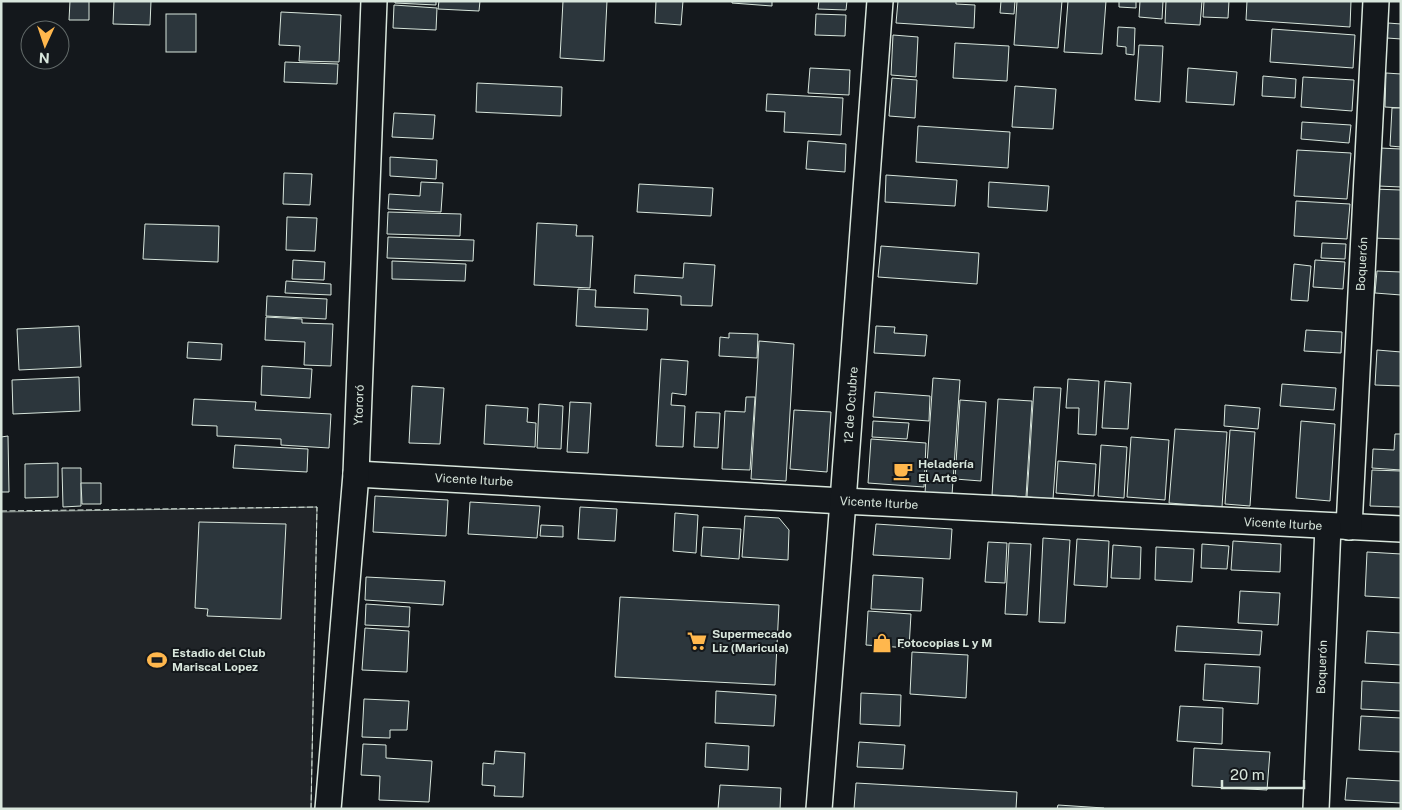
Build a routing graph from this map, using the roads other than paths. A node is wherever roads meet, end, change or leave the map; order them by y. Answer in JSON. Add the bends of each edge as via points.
{"nodes":[{"id":1,"x":374,"y":1,"type":"edge"},
{"id":2,"x":880,"y":1,"type":"edge"},
{"id":3,"x":1376,"y":1,"type":"edge"},
{"id":4,"x":356,"y":474,"type":"junction"},
{"id":5,"x":844,"y":502,"type":"junction"},
{"id":6,"x":1338,"y":526,"type":"junction"},
{"id":7,"x":1401,"y":529,"type":"edge"},
{"id":8,"x":328,"y":809,"type":"edge"},
{"id":9,"x":818,"y":809,"type":"edge"},
{"id":10,"x":1316,"y":809,"type":"edge"}],
"edges":[{"from":1,"to":4,"type":"street","name":"Ytororó"},
{"from":2,"to":5,"type":"street","name":"12 de Octubre"},
{"from":3,"to":6,"type":"street","name":"Boquerón"},
{"from":4,"to":5,"type":"street","name":"Vicente Iturbe"},
{"from":4,"to":8,"type":"street","name":"Ytororó"},
{"from":5,"to":6,"type":"street","name":"Vicente Iturbe"},
{"from":5,"to":9,"type":"street","name":"12 de Octubre"},
{"from":6,"to":7,"type":"street","name":"Vicente Iturbe"},
{"from":6,"to":10,"type":"street","name":"Boquerón"}]}
